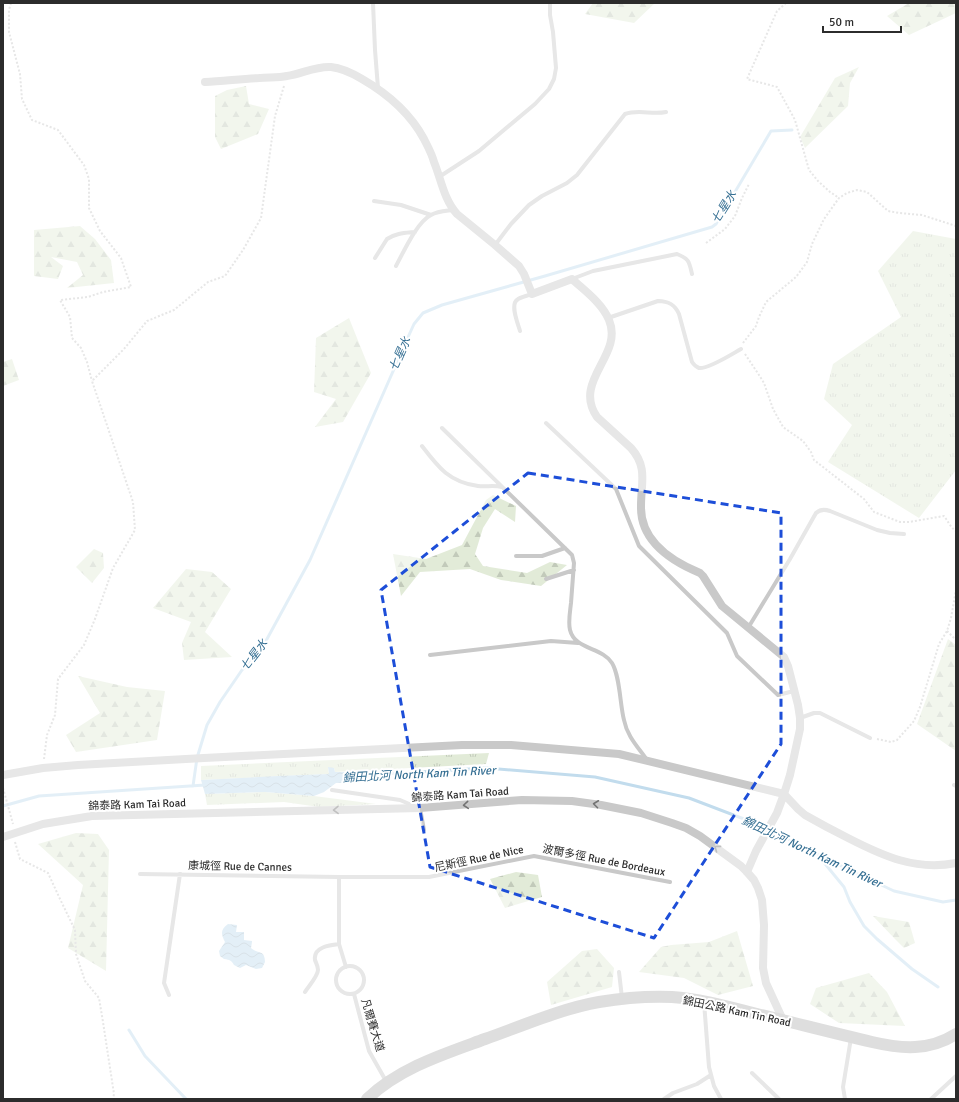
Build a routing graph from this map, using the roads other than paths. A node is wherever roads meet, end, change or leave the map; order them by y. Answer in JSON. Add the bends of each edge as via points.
{"nodes":[{"id":1,"x":373,"y":3,"type":"edge"},
{"id":2,"x":550,"y":3,"type":"edge"},
{"id":3,"x":205,"y":82,"type":"dead end"},
{"id":4,"x":378,"y":88,"type":"junction"},
{"id":5,"x":666,"y":112,"type":"dead end"},
{"id":6,"x":440,"y":177,"type":"junction"},
{"id":7,"x":374,"y":201,"type":"dead end"},
{"id":8,"x":453,"y":210,"type":"junction"},
{"id":9,"x":431,"y":215,"type":"junction"},
{"id":10,"x":415,"y":232,"type":"junction"},
{"id":11,"x":496,"y":245,"type":"junction"},
{"id":12,"x":375,"y":258,"type":"dead end"},
{"id":13,"x":396,"y":266,"type":"dead end"},
{"id":14,"x":692,"y":274,"type":"dead end"},
{"id":15,"x":572,"y":279,"type":"junction"},
{"id":16,"x":532,"y":294,"type":"junction"},
{"id":17,"x":608,"y":318,"type":"junction"},
{"id":18,"x":520,"y":331,"type":"dead end"},
{"id":19,"x":741,"y":349,"type":"road end"},
{"id":20,"x":546,"y":423,"type":"dead end"},
{"id":21,"x":442,"y":428,"type":"dead end"},
{"id":22,"x":422,"y":446,"type":"dead end"},
{"id":23,"x":503,"y":487,"type":"junction"},
{"id":24,"x":904,"y":534,"type":"dead end"},
{"id":25,"x":565,"y":548,"type":"junction"},
{"id":26,"x":516,"y":556,"type":"dead end"},
{"id":27,"x":574,"y":570,"type":"junction"},
{"id":28,"x":546,"y":579,"type":"dead end"},
{"id":29,"x":748,"y":628,"type":"junction"},
{"id":30,"x":578,"y":643,"type":"junction"},
{"id":31,"x":430,"y":655,"type":"dead end"},
{"id":32,"x":794,"y":691,"type":"junction"},
{"id":33,"x":800,"y":718,"type":"junction"},
{"id":34,"x":870,"y":738,"type":"road end"},
{"id":35,"x":649,"y":761,"type":"junction"},
{"id":36,"x":3,"y":775,"type":"edge"},
{"id":37,"x":332,"y":790,"type":"dead end"},
{"id":38,"x":784,"y":794,"type":"junction"},
{"id":39,"x":420,"y":808,"type":"junction"},
{"id":40,"x":424,"y":830,"type":"dead end"},
{"id":41,"x":3,"y":837,"type":"edge"},
{"id":42,"x":534,"y":856,"type":"joint"},
{"id":43,"x":956,"y":863,"type":"edge"},
{"id":44,"x":747,"y":872,"type":"junction"},
{"id":45,"x":140,"y":874,"type":"dead end"},
{"id":46,"x":180,"y":874,"type":"junction"},
{"id":47,"x":339,"y":877,"type":"junction"},
{"id":48,"x":670,"y":882,"type":"dead end"},
{"id":49,"x":339,"y":944,"type":"junction"},
{"id":50,"x":346,"y":967,"type":"junction"},
{"id":51,"x":619,"y":972,"type":"dead end"},
{"id":52,"x":305,"y":992,"type":"dead end"},
{"id":53,"x":354,"y":994,"type":"junction"},
{"id":54,"x":169,"y":995,"type":"dead end"},
{"id":55,"x":622,"y":999,"type":"junction"},
{"id":56,"x":704,"y":1001,"type":"junction"},
{"id":57,"x":782,"y":1020,"type":"junction"},
{"id":58,"x":956,"y":1034,"type":"edge"},
{"id":59,"x":851,"y":1037,"type":"junction"},
{"id":60,"x":752,"y":1073,"type":"dead end"},
{"id":61,"x":711,"y":1075,"type":"junction"},
{"id":62,"x":956,"y":1076,"type":"edge"},
{"id":63,"x":387,"y":1083,"type":"junction"},
{"id":64,"x":367,"y":1099,"type":"edge"},
{"id":65,"x":664,"y":1099,"type":"edge"},
{"id":66,"x":722,"y":1099,"type":"edge"},
{"id":67,"x":779,"y":1099,"type":"edge"},
{"id":68,"x":846,"y":1099,"type":"edge"},
{"id":69,"x":931,"y":1099,"type":"edge"}],
"edges":[{"from":1,"to":4,"type":"lane"},
{"from":2,"to":6,"type":"lane","via":[[556,68],[549,89],[535,104],[479,150]]},
{"from":3,"to":4,"type":"street","via":[[287,76],[315,68],[331,67],[352,73]]},
{"from":4,"to":6,"type":"street","via":[[416,124]]},
{"from":5,"to":11,"type":"lane","via":[[625,114],[577,175],[529,205]]},
{"from":6,"to":8,"type":"street"},
{"from":7,"to":9,"type":"lane","via":[[401,205]]},
{"from":8,"to":9,"type":"lane"},
{"from":8,"to":11,"type":"street"},
{"from":9,"to":10,"type":"lane"},
{"from":10,"to":12,"type":"lane","via":[[399,233],[390,237]]},
{"from":10,"to":13,"type":"lane"},
{"from":11,"to":16,"type":"street","via":[[519,266]]},
{"from":14,"to":15,"type":"lane","via":[[686,258],[677,254],[594,271]]},
{"from":15,"to":16,"type":"street"},
{"from":15,"to":17,"type":"street","via":[[600,306]]},
{"from":16,"to":18,"type":"lane","via":[[514,302]]},
{"from":17,"to":19,"type":"lane","via":[[664,301],[677,308],[695,367],[708,367]]},
{"from":17,"to":29,"type":"street","via":[[612,329],[610,344],[591,388],[589,399],[597,417],[636,453],[640,461],[640,508],[647,532],[666,555],[700,573],[722,606]]},
{"from":20,"to":32,"type":"lane","via":[[616,489],[639,546],[727,633],[737,656],[778,696]]},
{"from":21,"to":23,"type":"lane"},
{"from":22,"to":23,"type":"lane","via":[[445,474],[454,479],[465,484]]},
{"from":23,"to":25,"type":"lane"},
{"from":24,"to":29,"type":"lane","via":[[877,530],[830,510],[818,511]]},
{"from":25,"to":26,"type":"lane","via":[[542,556]]},
{"from":25,"to":27,"type":"lane","via":[[572,555]]},
{"from":27,"to":28,"type":"lane"},
{"from":27,"to":30,"type":"lane","via":[[569,624],[571,634]]},
{"from":29,"to":32,"type":"street","via":[[784,657]]},
{"from":30,"to":31,"type":"lane","via":[[551,641]]},
{"from":30,"to":35,"type":"lane","via":[[604,655],[612,663],[627,729]]},
{"from":32,"to":33,"type":"street"},
{"from":33,"to":34,"type":"lane","via":[[820,713]]},
{"from":33,"to":38,"type":"street","via":[[800,729]]},
{"from":35,"to":36,"type":"street","via":[[619,754],[511,745],[476,745],[212,757],[43,768]]},
{"from":35,"to":38,"type":"street"},
{"from":37,"to":39,"type":"lane","via":[[400,800]]},
{"from":38,"to":43,"type":"street","via":[[805,815],[873,851],[912,864]]},
{"from":38,"to":44,"type":"street","via":[[777,814]]},
{"from":39,"to":40,"type":"lane"},
{"from":39,"to":41,"type":"street","name":"錦泰路 Kam Tai Road","one_way":true,"via":[[92,816],[15,829]]},
{"from":44,"to":39,"type":"street","name":"錦泰路 Kam Tai Road","one_way":true,"via":[[686,828],[641,813],[601,805],[522,800]]},
{"from":42,"to":47,"type":"lane","name":"尼斯徑 Rue de Nice","via":[[429,877]]},
{"from":42,"to":48,"type":"lane","name":"波爾多徑 Rue de Bordeaux"},
{"from":44,"to":57,"type":"street","name":"錦泰路 Kam Tai Road","via":[[758,888],[762,900],[763,968],[766,983]]},
{"from":45,"to":46,"type":"lane","name":"康城徑 Rue de Cannes"},
{"from":46,"to":47,"type":"lane","name":"康城徑 Rue de Cannes"},
{"from":46,"to":54,"type":"lane","via":[[164,983]]},
{"from":47,"to":49,"type":"lane"},
{"from":49,"to":50,"type":"lane"},
{"from":49,"to":52,"type":"lane","via":[[324,947],[316,954],[317,974]]},
{"from":50,"to":53,"type":"lane","via":[[338,972],[337,986],[340,990]]},
{"from":50,"to":53,"type":"lane","via":[[359,968],[364,976],[361,989]]},
{"from":51,"to":55,"type":"lane"},
{"from":53,"to":63,"type":"lane","name":"凡爾賽大道","via":[[369,1051]]},
{"from":55,"to":56,"type":"main road","name":"錦田公路 Kam Tin Road","via":[[665,997]]},
{"from":55,"to":63,"type":"main road","name":"錦田公路 Kam Tin Road","via":[[552,1014],[449,1052]]},
{"from":56,"to":57,"type":"main road","name":"錦田公路 Kam Tin Road"},
{"from":56,"to":61,"type":"lane"},
{"from":57,"to":59,"type":"main road","name":"錦田公路 Kam Tin Road"},
{"from":58,"to":59,"type":"main road","name":"錦田公路 Kam Tin Road","via":[[936,1044],[916,1048],[884,1045]]},
{"from":59,"to":68,"type":"lane","via":[[843,1087]]},
{"from":60,"to":67,"type":"lane"},
{"from":61,"to":65,"type":"lane"},
{"from":61,"to":66,"type":"lane"},
{"from":62,"to":69,"type":"lane"},
{"from":63,"to":64,"type":"main road","name":"錦田公路 Kam Tin Road"}]}
